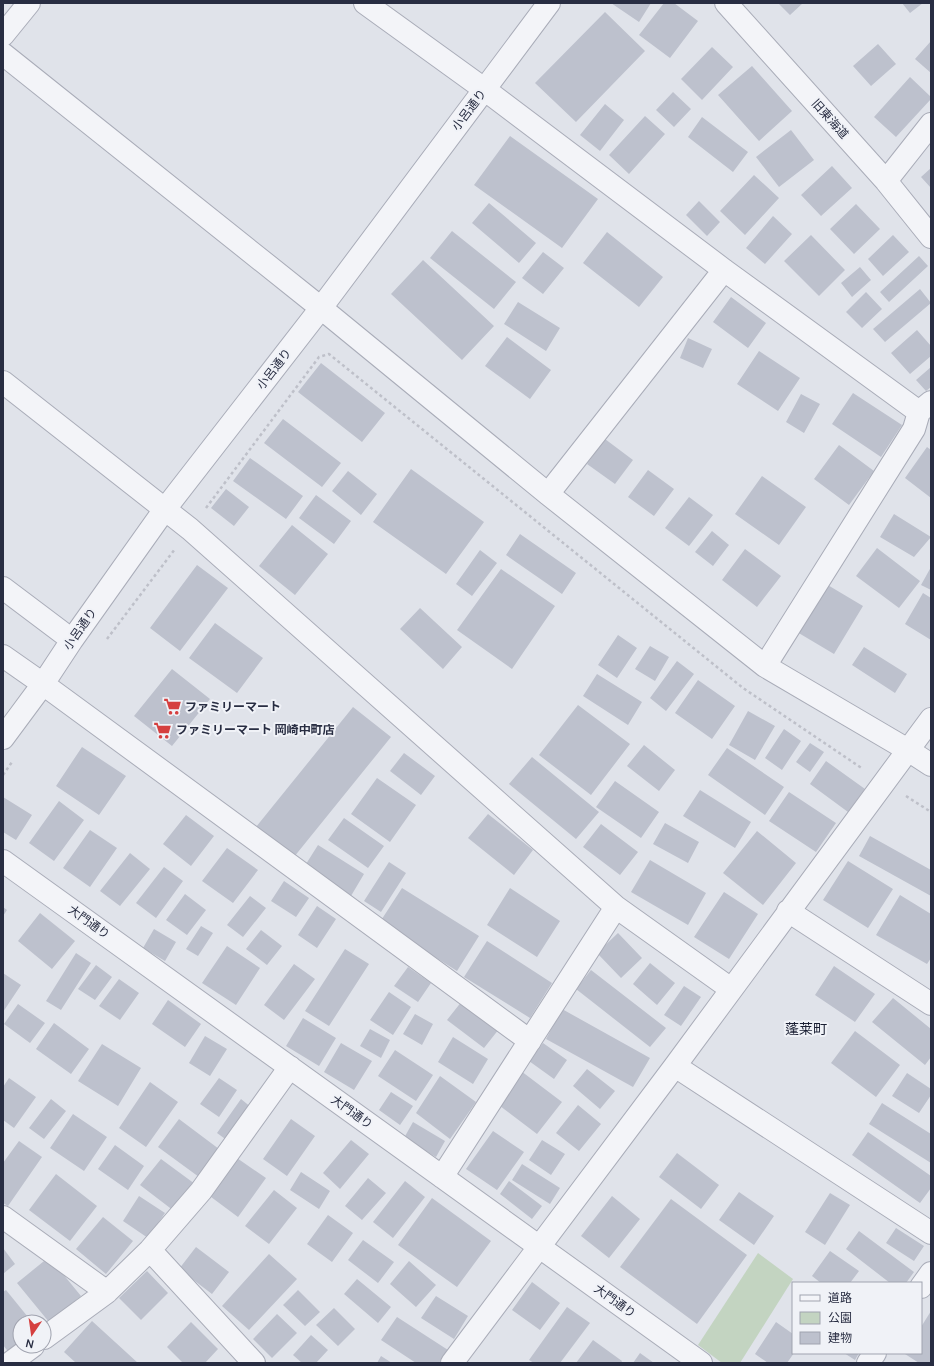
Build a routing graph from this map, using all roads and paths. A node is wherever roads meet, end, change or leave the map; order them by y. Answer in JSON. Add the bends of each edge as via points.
{"nodes":[{"id":1,"x":29,"y":3,"type":"edge"},
{"id":2,"x":365,"y":3,"type":"edge"},
{"id":3,"x":549,"y":3,"type":"edge"},
{"id":4,"x":726,"y":3,"type":"edge"},
{"id":5,"x":3,"y":35,"type":"edge"},
{"id":6,"x":3,"y":54,"type":"edge"},
{"id":7,"x":484,"y":89,"type":"junction"},
{"id":8,"x":931,"y":124,"type":"edge"},
{"id":9,"x":886,"y":181,"type":"junction"},
{"id":10,"x":931,"y":237,"type":"edge"},
{"id":11,"x":724,"y":270,"type":"junction"},
{"id":12,"x":321,"y":308,"type":"junction"},
{"id":13,"x":3,"y":382,"type":"edge"},
{"id":14,"x":925,"y":407,"type":"edge"},
{"id":15,"x":548,"y":494,"type":"junction"},
{"id":16,"x":165,"y":508,"type":"junction"},
{"id":17,"x":190,"y":529,"type":"junction"},
{"id":18,"x":3,"y":588,"type":"edge"},
{"id":19,"x":72,"y":640,"type":"junction"},
{"id":20,"x":105,"y":642,"type":"dead end"},
{"id":21,"x":3,"y":656,"type":"edge"},
{"id":22,"x":765,"y":666,"type":"junction"},
{"id":23,"x":44,"y":684,"type":"junction"},
{"id":24,"x":931,"y":719,"type":"edge"},
{"id":25,"x":3,"y":738,"type":"edge"},
{"id":26,"x":908,"y":750,"type":"junction"},
{"id":27,"x":17,"y":757,"type":"dead end"},
{"id":28,"x":931,"y":765,"type":"edge"},
{"id":29,"x":3,"y":775,"type":"edge"},
{"id":30,"x":884,"y":783,"type":"junction"},
{"id":31,"x":931,"y":812,"type":"edge"},
{"id":32,"x":3,"y":860,"type":"edge"},
{"id":33,"x":616,"y":906,"type":"junction"},
{"id":34,"x":788,"y":911,"type":"junction"},
{"id":35,"x":731,"y":989,"type":"junction"},
{"id":36,"x":931,"y":1004,"type":"edge"},
{"id":37,"x":530,"y":1041,"type":"junction"},
{"id":38,"x":674,"y":1066,"type":"junction"},
{"id":39,"x":290,"y":1067,"type":"junction"},
{"id":40,"x":442,"y":1177,"type":"junction"},
{"id":41,"x":3,"y":1217,"type":"edge"},
{"id":42,"x":931,"y":1234,"type":"edge"},
{"id":43,"x":539,"y":1246,"type":"junction"},
{"id":44,"x":150,"y":1250,"type":"junction"},
{"id":45,"x":931,"y":1273,"type":"edge"},
{"id":46,"x":922,"y":1286,"type":"edge"},
{"id":47,"x":107,"y":1292,"type":"junction"},
{"id":48,"x":52,"y":1332,"type":"edge"},
{"id":49,"x":22,"y":1354,"type":"edge"},
{"id":50,"x":874,"y":1354,"type":"edge"},
{"id":51,"x":10,"y":1363,"type":"edge"},
{"id":52,"x":254,"y":1363,"type":"edge"},
{"id":53,"x":452,"y":1363,"type":"edge"},
{"id":54,"x":701,"y":1363,"type":"edge"},
{"id":55,"x":868,"y":1363,"type":"edge"}],
"edges":[{"from":1,"to":5,"type":"street"},
{"from":2,"to":7,"type":"street"},
{"from":3,"to":7,"type":"street","name":"小呂通り"},
{"from":4,"to":9,"type":"street","name":"旧東海道"},
{"from":6,"to":12,"type":"street"},
{"from":7,"to":11,"type":"street"},
{"from":7,"to":12,"type":"street","name":"小呂通り"},
{"from":8,"to":9,"type":"street"},
{"from":9,"to":10,"type":"street","name":"旧東海道"},
{"from":11,"to":14,"type":"street"},
{"from":11,"to":15,"type":"street"},
{"from":12,"to":15,"type":"street"},
{"from":12,"to":16,"type":"street","name":"小呂通り"},
{"from":13,"to":16,"type":"street"},
{"from":14,"to":22,"type":"street","via":[[914,429]]},
{"from":15,"to":22,"type":"street"},
{"from":16,"to":17,"type":"street"},
{"from":16,"to":19,"type":"street","name":"小呂通り"},
{"from":17,"to":20,"type":"path"},
{"from":17,"to":30,"type":"path","via":[[318,357],[329,354],[743,688]]},
{"from":17,"to":33,"type":"street"},
{"from":18,"to":19,"type":"street"},
{"from":19,"to":23,"type":"street","name":"小呂通り"},
{"from":21,"to":23,"type":"street"},
{"from":22,"to":26,"type":"street"},
{"from":23,"to":25,"type":"street","name":"小呂通り"},
{"from":23,"to":37,"type":"street"},
{"from":24,"to":26,"type":"street"},
{"from":26,"to":28,"type":"street"},
{"from":26,"to":30,"type":"street"},
{"from":27,"to":29,"type":"path"},
{"from":30,"to":31,"type":"path"},
{"from":30,"to":34,"type":"street"},
{"from":32,"to":39,"type":"street","name":"大門通り"},
{"from":33,"to":35,"type":"street"},
{"from":33,"to":37,"type":"street"},
{"from":34,"to":35,"type":"street"},
{"from":34,"to":36,"type":"street"},
{"from":35,"to":38,"type":"street"},
{"from":37,"to":40,"type":"street"},
{"from":38,"to":42,"type":"street"},
{"from":38,"to":43,"type":"street"},
{"from":39,"to":40,"type":"street","name":"大門通り"},
{"from":39,"to":44,"type":"street","via":[[201,1191]]},
{"from":40,"to":43,"type":"street","name":"大門通り"},
{"from":41,"to":47,"type":"street"},
{"from":43,"to":53,"type":"street"},
{"from":43,"to":54,"type":"street","name":"大門通り"},
{"from":44,"to":47,"type":"street"},
{"from":44,"to":52,"type":"street"},
{"from":45,"to":46,"type":"street"},
{"from":47,"to":48,"type":"street"},
{"from":49,"to":51,"type":"street"},
{"from":50,"to":55,"type":"street"}]}
